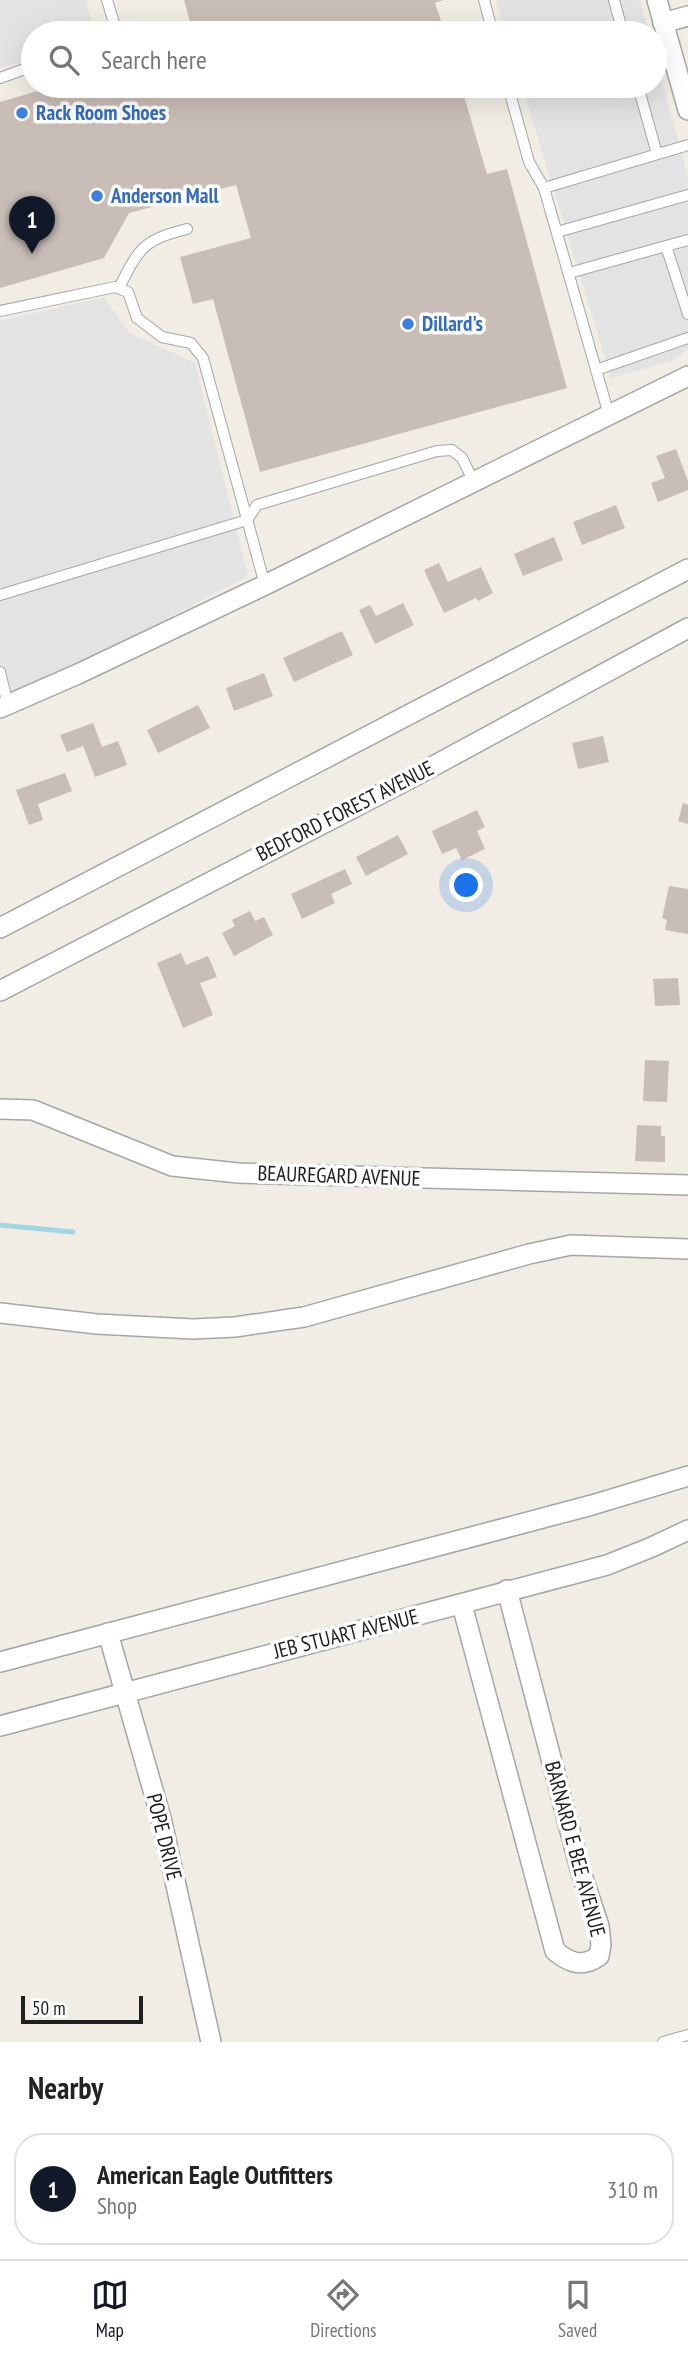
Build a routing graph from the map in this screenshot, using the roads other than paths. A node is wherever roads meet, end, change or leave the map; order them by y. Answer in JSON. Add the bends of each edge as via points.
{"nodes":[{"id":1,"x":107,"y":0,"type":"edge"},
{"id":2,"x":484,"y":0,"type":"edge"},
{"id":3,"x":614,"y":0,"type":"edge"},
{"id":4,"x":657,"y":0,"type":"edge"},
{"id":5,"x":688,"y":16,"type":"edge"},
{"id":6,"x":113,"y":21,"type":"edge"},
{"id":7,"x":490,"y":21,"type":"edge"},
{"id":8,"x":620,"y":21,"type":"edge"},
{"id":9,"x":662,"y":21,"type":"edge"},
{"id":10,"x":667,"y":22,"type":"edge"},
{"id":11,"x":667,"y":37,"type":"edge"},
{"id":12,"x":21,"y":70,"type":"edge"},
{"id":13,"x":0,"y":78,"type":"edge"},
{"id":14,"x":511,"y":98,"type":"edge"},
{"id":15,"x":641,"y":98,"type":"edge"},
{"id":16,"x":688,"y":110,"type":"edge"},
{"id":17,"x":688,"y":145,"type":"edge"},
{"id":18,"x":657,"y":154,"type":"junction"},
{"id":19,"x":544,"y":188,"type":"junction"},
{"id":20,"x":688,"y":195,"type":"edge"},
{"id":21,"x":187,"y":229,"type":"dead end"},
{"id":22,"x":557,"y":232,"type":"junction"},
{"id":23,"x":688,"y":240,"type":"edge"},
{"id":24,"x":666,"y":246,"type":"junction"},
{"id":25,"x":569,"y":273,"type":"junction"},
{"id":26,"x":119,"y":288,"type":"junction"},
{"id":27,"x":0,"y":310,"type":"edge"},
{"id":28,"x":688,"y":314,"type":"edge"},
{"id":29,"x":688,"y":338,"type":"edge"},
{"id":30,"x":596,"y":370,"type":"junction"},
{"id":31,"x":688,"y":376,"type":"edge"},
{"id":32,"x":609,"y":415,"type":"junction"},
{"id":33,"x":474,"y":482,"type":"junction"},
{"id":34,"x":247,"y":520,"type":"junction"},
{"id":35,"x":688,"y":569,"type":"edge"},
{"id":36,"x":265,"y":585,"type":"junction"},
{"id":37,"x":0,"y":595,"type":"edge"},
{"id":38,"x":688,"y":628,"type":"edge"},
{"id":39,"x":0,"y":672,"type":"edge"},
{"id":40,"x":4,"y":707,"type":"edge"},
{"id":41,"x":0,"y":928,"type":"edge"},
{"id":42,"x":0,"y":991,"type":"edge"},
{"id":43,"x":0,"y":1108,"type":"edge"},
{"id":44,"x":688,"y":1185,"type":"edge"},
{"id":45,"x":688,"y":1249,"type":"edge"},
{"id":46,"x":0,"y":1313,"type":"edge"},
{"id":47,"x":688,"y":1476,"type":"edge"},
{"id":48,"x":688,"y":1530,"type":"edge"},
{"id":49,"x":507,"y":1590,"type":"junction"},
{"id":50,"x":462,"y":1605,"type":"junction"},
{"id":51,"x":108,"y":1633,"type":"junction"},
{"id":52,"x":0,"y":1662,"type":"edge"},
{"id":53,"x":124,"y":1692,"type":"junction"},
{"id":54,"x":0,"y":1726,"type":"edge"},
{"id":55,"x":688,"y":2035,"type":"edge"},
{"id":56,"x":211,"y":2042,"type":"edge"},
{"id":57,"x":663,"y":2042,"type":"edge"}],
"edges":[{"from":1,"to":6,"type":"lane"},
{"from":2,"to":7,"type":"lane"},
{"from":3,"to":8,"type":"lane"},
{"from":4,"to":9,"type":"street"},
{"from":5,"to":10,"type":"street"},
{"from":11,"to":16,"type":"street"},
{"from":12,"to":13,"type":"lane"},
{"from":14,"to":19,"type":"lane","via":[[529,162]]},
{"from":15,"to":18,"type":"lane"},
{"from":17,"to":18,"type":"lane"},
{"from":18,"to":19,"type":"lane"},
{"from":19,"to":22,"type":"lane"},
{"from":20,"to":22,"type":"lane"},
{"from":21,"to":26,"type":"lane","via":[[142,247]]},
{"from":22,"to":25,"type":"lane"},
{"from":23,"to":24,"type":"lane"},
{"from":24,"to":25,"type":"lane"},
{"from":24,"to":28,"type":"lane"},
{"from":25,"to":30,"type":"lane"},
{"from":26,"to":27,"type":"lane"},
{"from":26,"to":34,"type":"lane","via":[[128,292],[138,318],[162,337],[191,343],[203,358]]},
{"from":29,"to":30,"type":"lane"},
{"from":30,"to":32,"type":"lane"},
{"from":31,"to":32,"type":"street"},
{"from":32,"to":33,"type":"street"},
{"from":33,"to":34,"type":"lane","via":[[462,458],[452,450],[437,451],[257,505]]},
{"from":33,"to":36,"type":"street"},
{"from":34,"to":36,"type":"lane"},
{"from":34,"to":37,"type":"lane"},
{"from":35,"to":41,"type":"street"},
{"from":36,"to":40,"type":"street"},
{"from":38,"to":42,"type":"street","name":"BEDFORD FOREST AVENUE","via":[[415,776]]},
{"from":39,"to":40,"type":"lane"},
{"from":43,"to":44,"type":"street","name":"BEAUREGARD AVENUE","via":[[33,1111],[172,1166],[225,1172]]},
{"from":45,"to":46,"type":"street","via":[[571,1245],[304,1317],[235,1326],[193,1329],[97,1324]]},
{"from":47,"to":51,"type":"street"},
{"from":48,"to":49,"type":"street","name":"JEB STUART AVENUE","via":[[607,1565]]},
{"from":49,"to":50,"type":"street","name":"JEB STUART AVENUE"},
{"from":49,"to":50,"type":"street","name":"BARNARD E BEE AVENUE","via":[[599,1926],[599,1956],[591,1962],[568,1962],[555,1951]]},
{"from":50,"to":53,"type":"street","name":"JEB STUART AVENUE"},
{"from":51,"to":52,"type":"street"},
{"from":51,"to":53,"type":"street","name":"POPE DRIVE"},
{"from":53,"to":54,"type":"street","name":"JEB STUART AVENUE"},
{"from":53,"to":56,"type":"street","name":"POPE DRIVE","via":[[161,1818]]},
{"from":55,"to":57,"type":"lane"}]}
